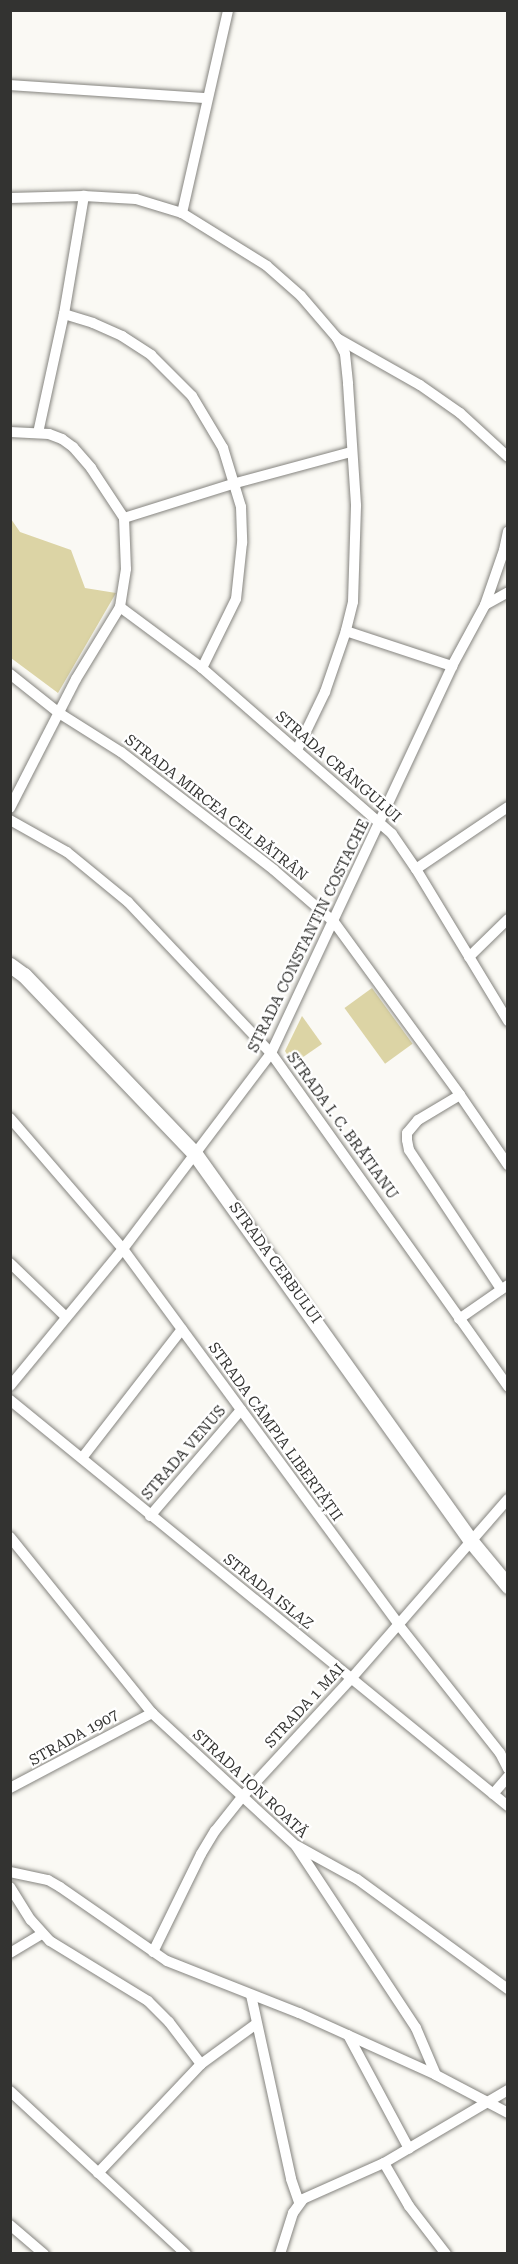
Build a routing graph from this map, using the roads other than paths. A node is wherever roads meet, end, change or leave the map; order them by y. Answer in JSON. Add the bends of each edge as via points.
{"nodes":[{"id":1,"x":228,"y":10,"type":"edge"},
{"id":2,"x":10,"y":85,"type":"edge"},
{"id":3,"x":207,"y":98,"type":"junction"},
{"id":4,"x":84,"y":196,"type":"junction"},
{"id":5,"x":10,"y":198,"type":"edge"},
{"id":6,"x":182,"y":213,"type":"junction"},
{"id":7,"x":64,"y":314,"type":"junction"},
{"id":8,"x":337,"y":338,"type":"junction"},
{"id":9,"x":10,"y":432,"type":"edge"},
{"id":10,"x":38,"y":433,"type":"junction"},
{"id":11,"x":351,"y":452,"type":"junction"},
{"id":12,"x":507,"y":457,"type":"edge"},
{"id":13,"x":236,"y":483,"type":"junction"},
{"id":14,"x":124,"y":518,"type":"junction"},
{"id":15,"x":507,"y":531,"type":"edge"},
{"id":16,"x":507,"y":592,"type":"edge"},
{"id":17,"x":485,"y":605,"type":"junction"},
{"id":18,"x":120,"y":607,"type":"junction"},
{"id":19,"x":346,"y":631,"type":"junction"},
{"id":20,"x":452,"y":666,"type":"junction"},
{"id":21,"x":202,"y":668,"type":"junction"},
{"id":22,"x":10,"y":674,"type":"edge"},
{"id":23,"x":59,"y":713,"type":"junction"},
{"id":24,"x":297,"y":750,"type":"junction"},
{"id":25,"x":507,"y":807,"type":"edge"},
{"id":26,"x":10,"y":808,"type":"edge"},
{"id":27,"x":10,"y":820,"type":"edge"},
{"id":28,"x":380,"y":824,"type":"junction"},
{"id":29,"x":416,"y":869,"type":"junction"},
{"id":30,"x":507,"y":920,"type":"edge"},
{"id":31,"x":334,"y":922,"type":"junction"},
{"id":32,"x":469,"y":957,"type":"junction"},
{"id":33,"x":10,"y":965,"type":"edge"},
{"id":34,"x":507,"y":1021,"type":"edge"},
{"id":35,"x":271,"y":1053,"type":"junction"},
{"id":36,"x":460,"y":1095,"type":"junction"},
{"id":37,"x":10,"y":1118,"type":"edge"},
{"id":38,"x":195,"y":1154,"type":"junction"},
{"id":39,"x":507,"y":1165,"type":"edge"},
{"id":40,"x":123,"y":1249,"type":"junction"},
{"id":41,"x":10,"y":1263,"type":"edge"},
{"id":42,"x":504,"y":1287,"type":"edge"},
{"id":43,"x":66,"y":1317,"type":"junction"},
{"id":44,"x":459,"y":1319,"type":"junction"},
{"id":45,"x":182,"y":1329,"type":"junction"},
{"id":46,"x":10,"y":1386,"type":"edge"},
{"id":47,"x":507,"y":1387,"type":"edge"},
{"id":48,"x":10,"y":1400,"type":"edge"},
{"id":49,"x":241,"y":1410,"type":"junction"},
{"id":50,"x":82,"y":1458,"type":"junction"},
{"id":51,"x":507,"y":1499,"type":"edge"},
{"id":52,"x":150,"y":1516,"type":"junction"},
{"id":53,"x":10,"y":1538,"type":"edge"},
{"id":54,"x":470,"y":1540,"type":"junction"},
{"id":55,"x":507,"y":1586,"type":"edge"},
{"id":56,"x":398,"y":1624,"type":"junction"},
{"id":57,"x":350,"y":1680,"type":"junction"},
{"id":58,"x":152,"y":1713,"type":"junction"},
{"id":59,"x":507,"y":1769,"type":"edge"},
{"id":60,"x":507,"y":1777,"type":"edge"},
{"id":61,"x":10,"y":1788,"type":"edge"},
{"id":62,"x":493,"y":1794,"type":"junction"},
{"id":63,"x":242,"y":1797,"type":"junction"},
{"id":64,"x":507,"y":1806,"type":"edge"},
{"id":65,"x":296,"y":1845,"type":"junction"},
{"id":66,"x":10,"y":1872,"type":"edge"},
{"id":67,"x":10,"y":1887,"type":"edge"},
{"id":68,"x":42,"y":1934,"type":"junction"},
{"id":69,"x":153,"y":1952,"type":"junction"},
{"id":70,"x":10,"y":1953,"type":"edge"},
{"id":71,"x":507,"y":1989,"type":"edge"},
{"id":72,"x":251,"y":1995,"type":"junction"},
{"id":73,"x":256,"y":2024,"type":"junction"},
{"id":74,"x":348,"y":2035,"type":"junction"},
{"id":75,"x":201,"y":2064,"type":"junction"},
{"id":76,"x":436,"y":2075,"type":"junction"},
{"id":77,"x":507,"y":2090,"type":"edge"},
{"id":78,"x":12,"y":2094,"type":"edge"},
{"id":79,"x":487,"y":2103,"type":"junction"},
{"id":80,"x":507,"y":2113,"type":"edge"},
{"id":81,"x":409,"y":2149,"type":"junction"},
{"id":82,"x":384,"y":2163,"type":"junction"},
{"id":83,"x":98,"y":2173,"type":"junction"},
{"id":84,"x":299,"y":2202,"type":"junction"},
{"id":85,"x":10,"y":2225,"type":"edge"},
{"id":86,"x":44,"y":2253,"type":"edge"},
{"id":87,"x":186,"y":2253,"type":"edge"},
{"id":88,"x":280,"y":2253,"type":"edge"},
{"id":89,"x":446,"y":2253,"type":"edge"}],
"edges":[{"from":1,"to":3,"type":"street"},
{"from":2,"to":3,"type":"street"},
{"from":3,"to":6,"type":"street"},
{"from":4,"to":5,"type":"street"},
{"from":4,"to":6,"type":"street","via":[[136,199]]},
{"from":4,"to":7,"type":"street"},
{"from":6,"to":8,"type":"street","via":[[267,266],[301,296]]},
{"from":7,"to":10,"type":"street"},
{"from":7,"to":13,"type":"street","via":[[122,336],[170,372],[210,424]]},
{"from":8,"to":11,"type":"street","via":[[345,354]]},
{"from":8,"to":12,"type":"street","via":[[452,407]]},
{"from":9,"to":10,"type":"street"},
{"from":10,"to":14,"type":"street","via":[[62,439],[73,447]]},
{"from":11,"to":13,"type":"street"},
{"from":11,"to":19,"type":"street","via":[[356,557],[353,602]]},
{"from":13,"to":14,"type":"street"},
{"from":13,"to":21,"type":"street","via":[[242,543],[236,599]]},
{"from":14,"to":18,"type":"street","via":[[126,569]]},
{"from":15,"to":17,"type":"street","name":"STRADA CONSTANTIN COSTACHE"},
{"from":16,"to":17,"type":"street"},
{"from":17,"to":20,"type":"street","name":"STRADA CONSTANTIN COSTACHE"},
{"from":18,"to":21,"type":"street","name":"STRADA CRÂNGULUI"},
{"from":18,"to":23,"type":"street"},
{"from":19,"to":20,"type":"street"},
{"from":19,"to":24,"type":"street","via":[[325,692]]},
{"from":20,"to":28,"type":"street","name":"STRADA CONSTANTIN COSTACHE"},
{"from":21,"to":24,"type":"street","name":"STRADA CRÂNGULUI"},
{"from":22,"to":23,"type":"street","name":"STRADA MIRCEA CEL BĂTRÂN"},
{"from":23,"to":26,"type":"street"},
{"from":23,"to":31,"type":"street","name":"STRADA MIRCEA CEL BĂTRÂN","via":[[121,752],[274,870]]},
{"from":24,"to":28,"type":"street","name":"STRADA CRÂNGULUI"},
{"from":25,"to":29,"type":"street"},
{"from":27,"to":35,"type":"street","name":"STRADA I. C. BRĂTIANU","via":[[67,852],[128,902]]},
{"from":28,"to":29,"type":"street","name":"STRADA CRÂNGULUI"},
{"from":28,"to":31,"type":"street","name":"STRADA CONSTANTIN COSTACHE"},
{"from":29,"to":32,"type":"street","name":"STRADA CRÂNGULUI"},
{"from":30,"to":32,"type":"street"},
{"from":31,"to":35,"type":"street","name":"STRADA CONSTANTIN COSTACHE"},
{"from":31,"to":36,"type":"street","name":"STRADA MIRCEA CEL BĂTRÂN"},
{"from":32,"to":34,"type":"street","name":"STRADA CRÂNGULUI"},
{"from":33,"to":38,"type":"street","name":"STRADA CERBULUI","via":[[24,975]]},
{"from":35,"to":38,"type":"street","name":"STRADA CONSTANTIN COSTACHE"},
{"from":35,"to":44,"type":"street","name":"STRADA I. C. BRĂTIANU"},
{"from":36,"to":39,"type":"street","name":"STRADA MIRCEA CEL BĂTRÂN"},
{"from":36,"to":42,"type":"street","via":[[418,1120],[407,1133],[409,1150]]},
{"from":37,"to":40,"type":"street","name":"STRADA CÂMPIA LIBERTĂȚII"},
{"from":38,"to":40,"type":"street","name":"STRADA CONSTANTIN COSTACHE"},
{"from":38,"to":54,"type":"street","name":"STRADA CERBULUI"},
{"from":40,"to":43,"type":"street","name":"STRADA CONSTANTIN COSTACHE"},
{"from":40,"to":45,"type":"street","name":"STRADA CÂMPIA LIBERTĂȚII"},
{"from":41,"to":43,"type":"street"},
{"from":42,"to":44,"type":"street"},
{"from":43,"to":46,"type":"street","name":"STRADA CONSTANTIN COSTACHE"},
{"from":44,"to":47,"type":"street","name":"STRADA I. C. BRĂTIANU"},
{"from":45,"to":49,"type":"street","name":"STRADA CÂMPIA LIBERTĂȚII"},
{"from":45,"to":50,"type":"street"},
{"from":48,"to":50,"type":"street","name":"STRADA ISLAZ"},
{"from":49,"to":52,"type":"street","name":"STRADA VENUS"},
{"from":49,"to":56,"type":"street","name":"STRADA CÂMPIA LIBERTĂȚII"},
{"from":50,"to":52,"type":"street","name":"STRADA ISLAZ"},
{"from":51,"to":54,"type":"street","name":"STRADA 1 MAI"},
{"from":52,"to":57,"type":"street","name":"STRADA ISLAZ"},
{"from":53,"to":58,"type":"street","name":"STRADA ION ROATĂ"},
{"from":54,"to":55,"type":"street","name":"STRADA CERBULUI"},
{"from":54,"to":56,"type":"street","name":"STRADA 1 MAI"},
{"from":56,"to":57,"type":"street","name":"STRADA 1 MAI"},
{"from":56,"to":59,"type":"street","name":"STRADA CÂMPIA LIBERTĂȚII","via":[[500,1752]]},
{"from":57,"to":62,"type":"street","name":"STRADA ISLAZ"},
{"from":57,"to":63,"type":"street","name":"STRADA 1 MAI"},
{"from":58,"to":61,"type":"street","name":"STRADA 1907"},
{"from":58,"to":63,"type":"street","name":"STRADA ION ROATĂ"},
{"from":60,"to":62,"type":"street"},
{"from":62,"to":64,"type":"street","name":"STRADA ISLAZ"},
{"from":63,"to":65,"type":"street","name":"STRADA ION ROATĂ"},
{"from":63,"to":69,"type":"street","name":"STRADA 1 MAI","via":[[201,1854]]},
{"from":65,"to":71,"type":"street","via":[[357,1879]]},
{"from":65,"to":76,"type":"street","name":"STRADA ION ROATĂ","via":[[416,2028]]},
{"from":66,"to":69,"type":"street","via":[[54,1884]]},
{"from":67,"to":68,"type":"street"},
{"from":68,"to":70,"type":"street"},
{"from":68,"to":75,"type":"street","via":[[148,2001]]},
{"from":69,"to":72,"type":"street","via":[[186,1970]]},
{"from":72,"to":73,"type":"street"},
{"from":72,"to":74,"type":"street"},
{"from":73,"to":75,"type":"street"},
{"from":73,"to":84,"type":"street"},
{"from":74,"to":76,"type":"street"},
{"from":74,"to":81,"type":"street"},
{"from":75,"to":83,"type":"street"},
{"from":76,"to":79,"type":"street"},
{"from":77,"to":79,"type":"street"},
{"from":78,"to":83,"type":"street"},
{"from":79,"to":80,"type":"street"},
{"from":79,"to":81,"type":"street"},
{"from":81,"to":82,"type":"street"},
{"from":82,"to":84,"type":"street"},
{"from":82,"to":89,"type":"street","via":[[409,2206]]},
{"from":83,"to":87,"type":"street"},
{"from":84,"to":88,"type":"street"},
{"from":85,"to":86,"type":"street"}]}
